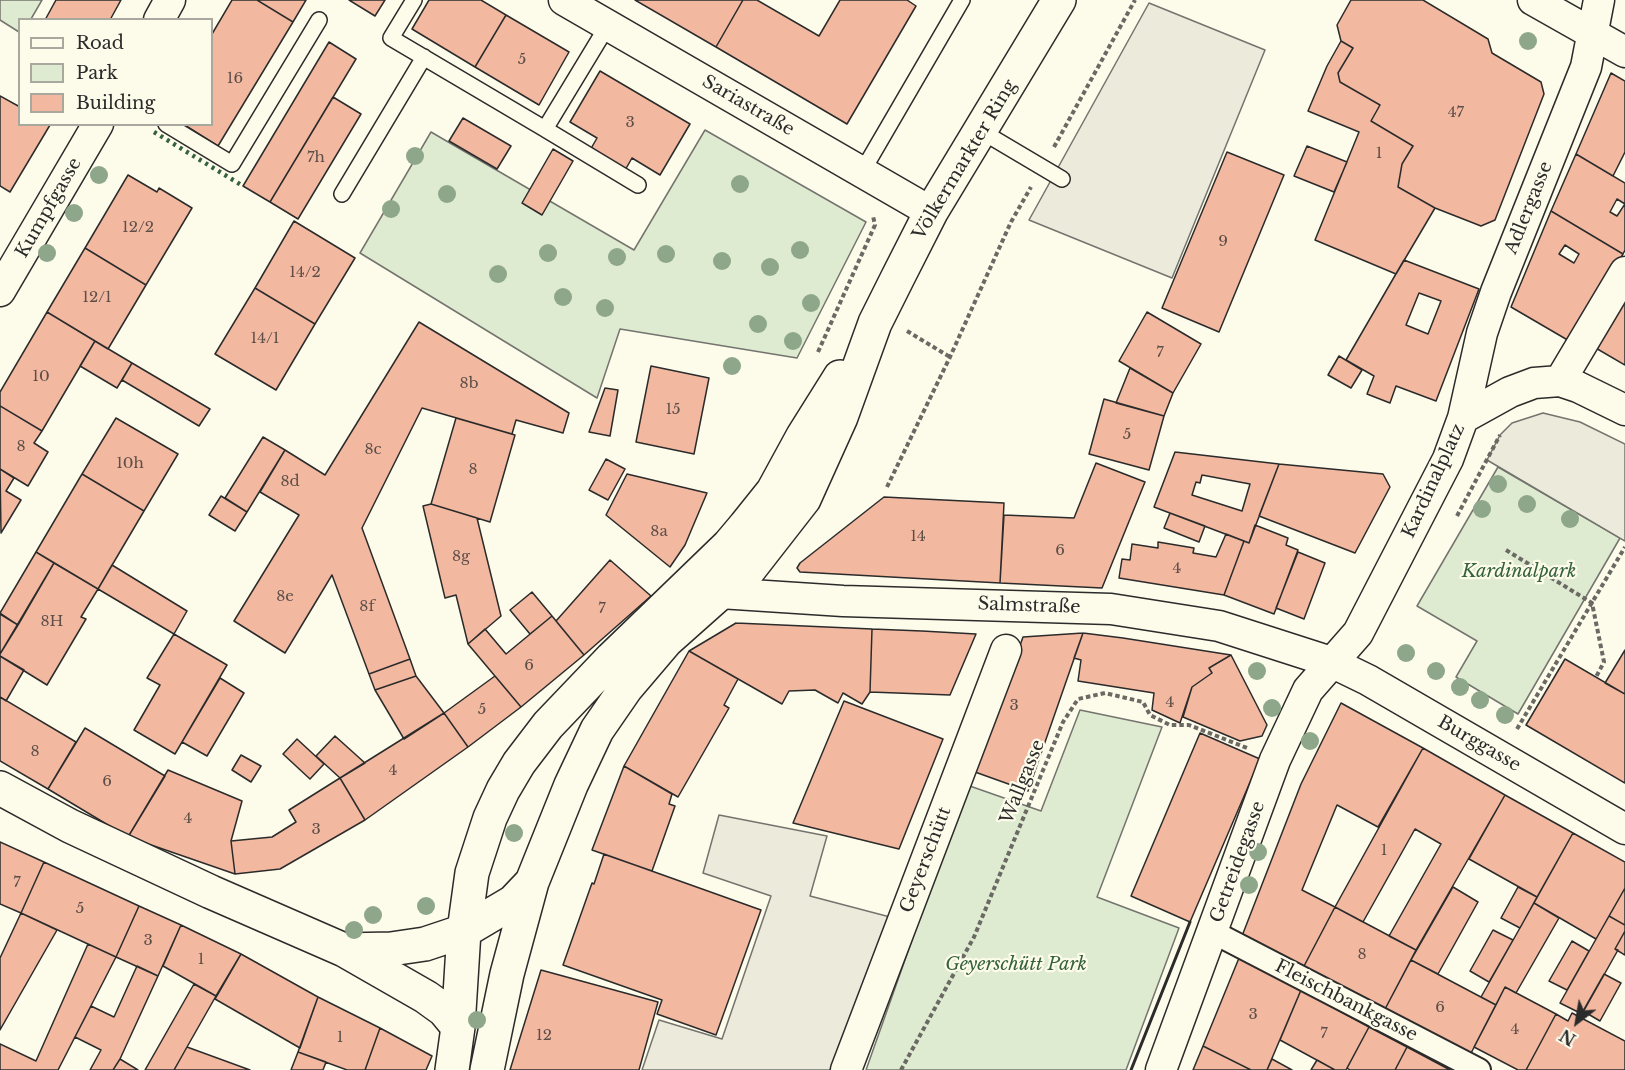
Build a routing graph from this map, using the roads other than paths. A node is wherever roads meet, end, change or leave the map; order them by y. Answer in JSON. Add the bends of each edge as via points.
{"nodes":[{"id":1,"x":170,"y":0,"type":"edge"},
{"id":2,"x":414,"y":0,"type":"edge"},
{"id":3,"x":962,"y":0,"type":"edge"},
{"id":4,"x":1059,"y":0,"type":"edge"},
{"id":5,"x":1533,"y":0,"type":"edge"},
{"id":6,"x":1599,"y":0,"type":"edge"},
{"id":7,"x":576,"y":3,"type":"edge"},
{"id":8,"x":160,"y":18,"type":"edge"},
{"id":9,"x":319,"y":20,"type":"dead end"},
{"id":10,"x":608,"y":25,"type":"junction"},
{"id":11,"x":1592,"y":33,"type":"junction"},
{"id":12,"x":1625,"y":52,"type":"edge"},
{"id":13,"x":424,"y":57,"type":"junction"},
{"id":14,"x":97,"y":126,"type":"edge"},
{"id":15,"x":169,"y":126,"type":"edge"},
{"id":16,"x":545,"y":129,"type":"junction"},
{"id":17,"x":981,"y":131,"type":"junction"},
{"id":18,"x":862,"y":172,"type":"junction"},
{"id":19,"x":1062,"y":179,"type":"dead end"},
{"id":20,"x":638,"y":185,"type":"dead end"},
{"id":21,"x":342,"y":194,"type":"dead end"},
{"id":22,"x":931,"y":212,"type":"junction"},
{"id":23,"x":1625,"y":272,"type":"edge"},
{"id":24,"x":0,"y":291,"type":"edge"},
{"id":25,"x":875,"y":322,"type":"junction"},
{"id":26,"x":1560,"y":381,"type":"junction"},
{"id":27,"x":1625,"y":410,"type":"edge"},
{"id":28,"x":1463,"y":418,"type":"junction"},
{"id":29,"x":720,"y":593,"type":"junction"},
{"id":30,"x":1006,"y":650,"type":"dead end"},
{"id":31,"x":1331,"y":662,"type":"junction"},
{"id":32,"x":0,"y":788,"type":"edge"},
{"id":33,"x":1625,"y":829,"type":"edge"},
{"id":34,"x":532,"y":882,"type":"junction"},
{"id":35,"x":464,"y":931,"type":"junction"},
{"id":36,"x":1213,"y":932,"type":"junction"},
{"id":37,"x":345,"y":950,"type":"junction"},
{"id":38,"x":458,"y":1027,"type":"junction"},
{"id":39,"x":452,"y":1070,"type":"edge"},
{"id":40,"x":487,"y":1070,"type":"edge"},
{"id":41,"x":846,"y":1070,"type":"edge"},
{"id":42,"x":1161,"y":1070,"type":"edge"},
{"id":43,"x":1479,"y":1070,"type":"edge"}],
"edges":[{"from":1,"to":8,"type":"street"},
{"from":2,"to":13,"type":"lane","via":[[391,38]]},
{"from":3,"to":18,"type":"lane"},
{"from":4,"to":17,"type":"main road","name":"Völkermarkter Ring"},
{"from":5,"to":11,"type":"street"},
{"from":6,"to":11,"type":"street","name":"Adlergasse"},
{"from":7,"to":10,"type":"street","name":"Sariastraße"},
{"from":9,"to":15,"type":"lane","via":[[232,164]]},
{"from":10,"to":16,"type":"lane"},
{"from":10,"to":18,"type":"street","name":"Sariastraße"},
{"from":11,"to":12,"type":"street"},
{"from":11,"to":28,"type":"street","name":"Adlergasse","via":[[1586,68],[1482,333]]},
{"from":13,"to":16,"type":"lane"},
{"from":13,"to":21,"type":"lane"},
{"from":14,"to":24,"type":"street","name":"Kumpfgasse"},
{"from":16,"to":20,"type":"lane"},
{"from":17,"to":19,"type":"lane"},
{"from":17,"to":22,"type":"main road","name":"Völkermarkter Ring"},
{"from":18,"to":22,"type":"street","name":"Sariastraße"},
{"from":22,"to":25,"type":"main road","name":"Völkermarkter Ring"},
{"from":23,"to":26,"type":"street"},
{"from":25,"to":29,"type":"main road","name":"Völkermarkter Ring","via":[[841,417],[804,499],[744,576]]},
{"from":25,"to":35,"type":"main road","name":"Völkermarkter Ring","via":[[773,491],[729,545],[548,725],[519,763],[490,818],[472,873]]},
{"from":26,"to":27,"type":"street","name":"Kardinalplatz"},
{"from":26,"to":28,"type":"street","name":"Kardinalplatz","via":[[1534,383],[1510,392]]},
{"from":28,"to":31,"type":"street","name":"Kardinalplatz","via":[[1448,459],[1375,602],[1358,633]]},
{"from":29,"to":31,"type":"street","name":"Salmstraße","via":[[1111,609],[1219,626]]},
{"from":29,"to":34,"type":"main road","name":"Völkermarkter Ring","via":[[666,641],[626,687],[597,730]]},
{"from":30,"to":41,"type":"street","name":"Geyerschütt"},
{"from":31,"to":33,"type":"street","name":"Burggasse"},
{"from":31,"to":36,"type":"street","name":"Getreidegasse","via":[[1308,690],[1275,760]]},
{"from":32,"to":37,"type":"main road","via":[[70,826]]},
{"from":34,"to":35,"type":"main road","via":[[513,902]]},
{"from":34,"to":40,"type":"main road","name":"Völkermarkter Ring"},
{"from":35,"to":37,"type":"main road","via":[[425,944]]},
{"from":35,"to":38,"type":"main road","name":"Völkermarkter Ring"},
{"from":36,"to":42,"type":"street","name":"Getreidegasse"},
{"from":36,"to":43,"type":"street","name":"Fleischbankgasse"},
{"from":37,"to":38,"type":"main road","via":[[426,997]]},
{"from":38,"to":39,"type":"main road"}]}
